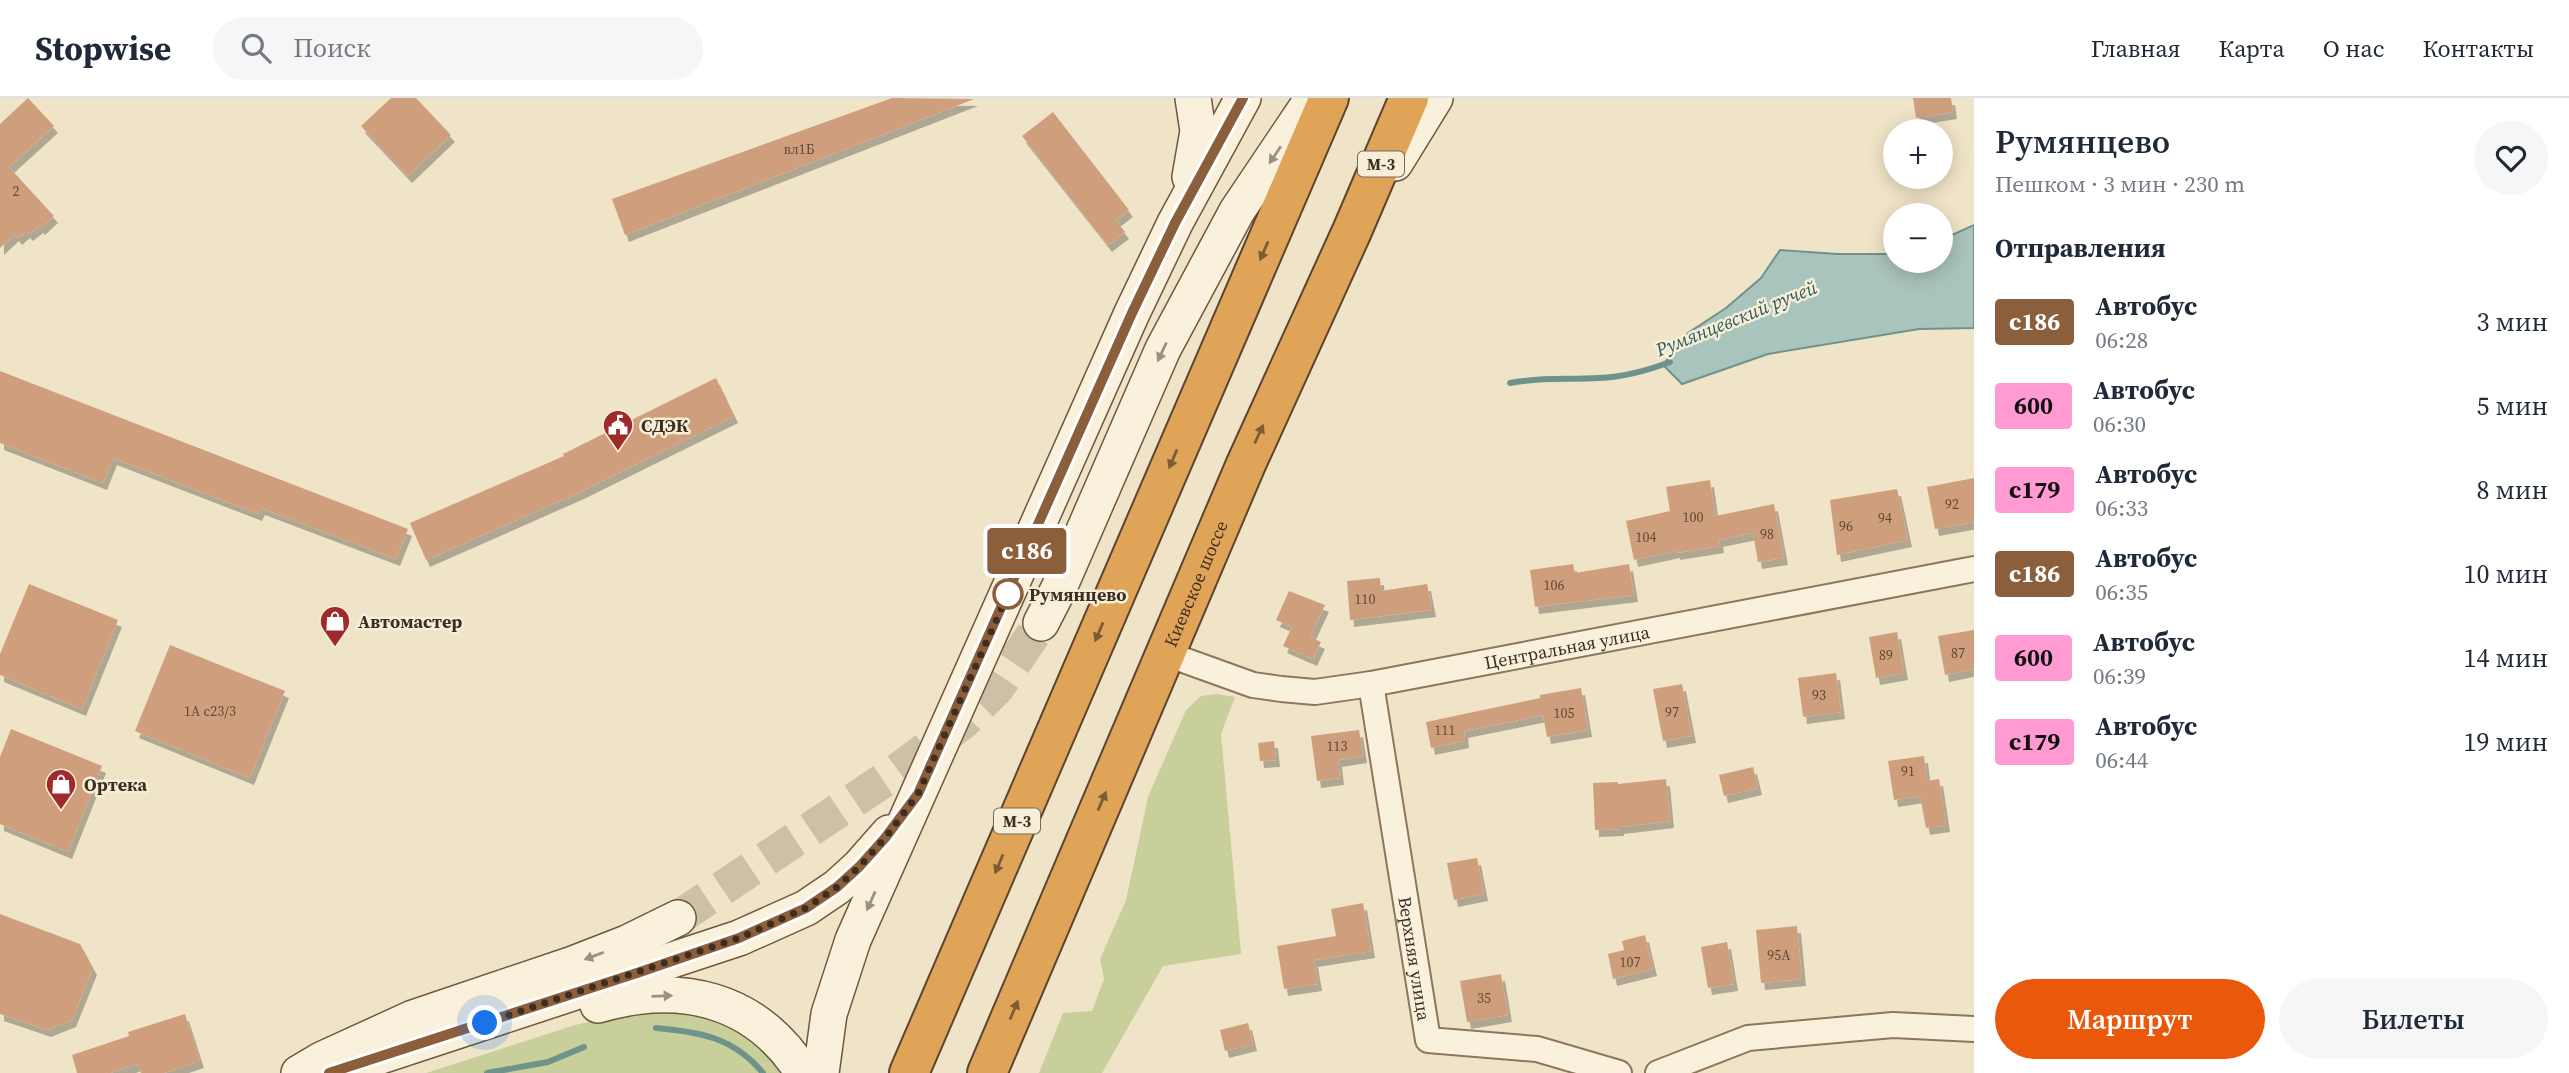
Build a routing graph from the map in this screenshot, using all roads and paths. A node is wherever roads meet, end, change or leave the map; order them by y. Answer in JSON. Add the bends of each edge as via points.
{"nodes":[{"id":1,"x":1193,"y":98,"type":"edge"},
{"id":2,"x":1243,"y":98,"type":"edge"},
{"id":3,"x":1313,"y":98,"type":"edge"},
{"id":4,"x":1329,"y":98,"type":"edge"},
{"id":5,"x":1409,"y":98,"type":"edge"},
{"id":6,"x":1435,"y":98,"type":"edge"},
{"id":7,"x":1175,"y":223,"type":"junction"},
{"id":8,"x":1352,"y":231,"type":"junction"},
{"id":9,"x":1974,"y":569,"type":"edge"},
{"id":10,"x":1041,"y":623,"type":"tunnel mouth"},
{"id":11,"x":1164,"y":653,"type":"junction"},
{"id":12,"x":1371,"y":684,"type":"junction"},
{"id":13,"x":918,"y":794,"type":"junction"},
{"id":14,"x":678,"y":918,"type":"tunnel mouth"},
{"id":15,"x":1974,"y":1029,"type":"edge"},
{"id":16,"x":299,"y":1073,"type":"edge"},
{"id":17,"x":330,"y":1073,"type":"edge"},
{"id":18,"x":384,"y":1073,"type":"edge"},
{"id":19,"x":803,"y":1073,"type":"edge"},
{"id":20,"x":821,"y":1073,"type":"edge"},
{"id":21,"x":909,"y":1073,"type":"edge"},
{"id":22,"x":987,"y":1073,"type":"edge"},
{"id":23,"x":1619,"y":1073,"type":"edge"},
{"id":24,"x":1658,"y":1073,"type":"edge"}],
"edges":[{"from":1,"to":7,"type":"main road","via":[[1198,131],[1192,170]]},
{"from":2,"to":7,"type":"main road"},
{"from":3,"to":10,"type":"main road","one_way":true,"via":[[1237,211],[1163,349]]},
{"from":4,"to":21,"type":"highway","number":"М-3","one_way":true},
{"from":5,"to":8,"type":"highway","name":"Киевское шоссе","number":"М-3"},
{"from":6,"to":8,"type":"main road"},
{"from":7,"to":13,"type":"main road"},
{"from":11,"to":8,"type":"highway","name":"Киевское шоссе","number":"М-3","one_way":true},
{"from":9,"to":12,"type":"street","name":"Центральная улица"},
{"from":11,"to":12,"type":"street","name":"Центральная улица","via":[[1253,685],[1315,692]]},
{"from":22,"to":11,"type":"highway","name":"Киевское шоссе","number":"М-3","one_way":true},
{"from":12,"to":23,"type":"street","name":"Верхняя улица","via":[[1428,1040],[1537,1049]]},
{"from":13,"to":17,"type":"main road","via":[[859,867],[806,908],[739,938]]},
{"from":13,"to":20,"type":"main road","one_way":true,"via":[[853,940],[829,1014]]},
{"from":14,"to":16,"type":"main road","one_way":true,"via":[[573,964],[413,1018]]},
{"from":15,"to":24,"type":"street","via":[[1893,1025],[1748,1038]]},
{"from":18,"to":19,"type":"main road","one_way":true,"via":[[611,1001],[667,995],[710,1000],[751,1017],[785,1046]]}]}
